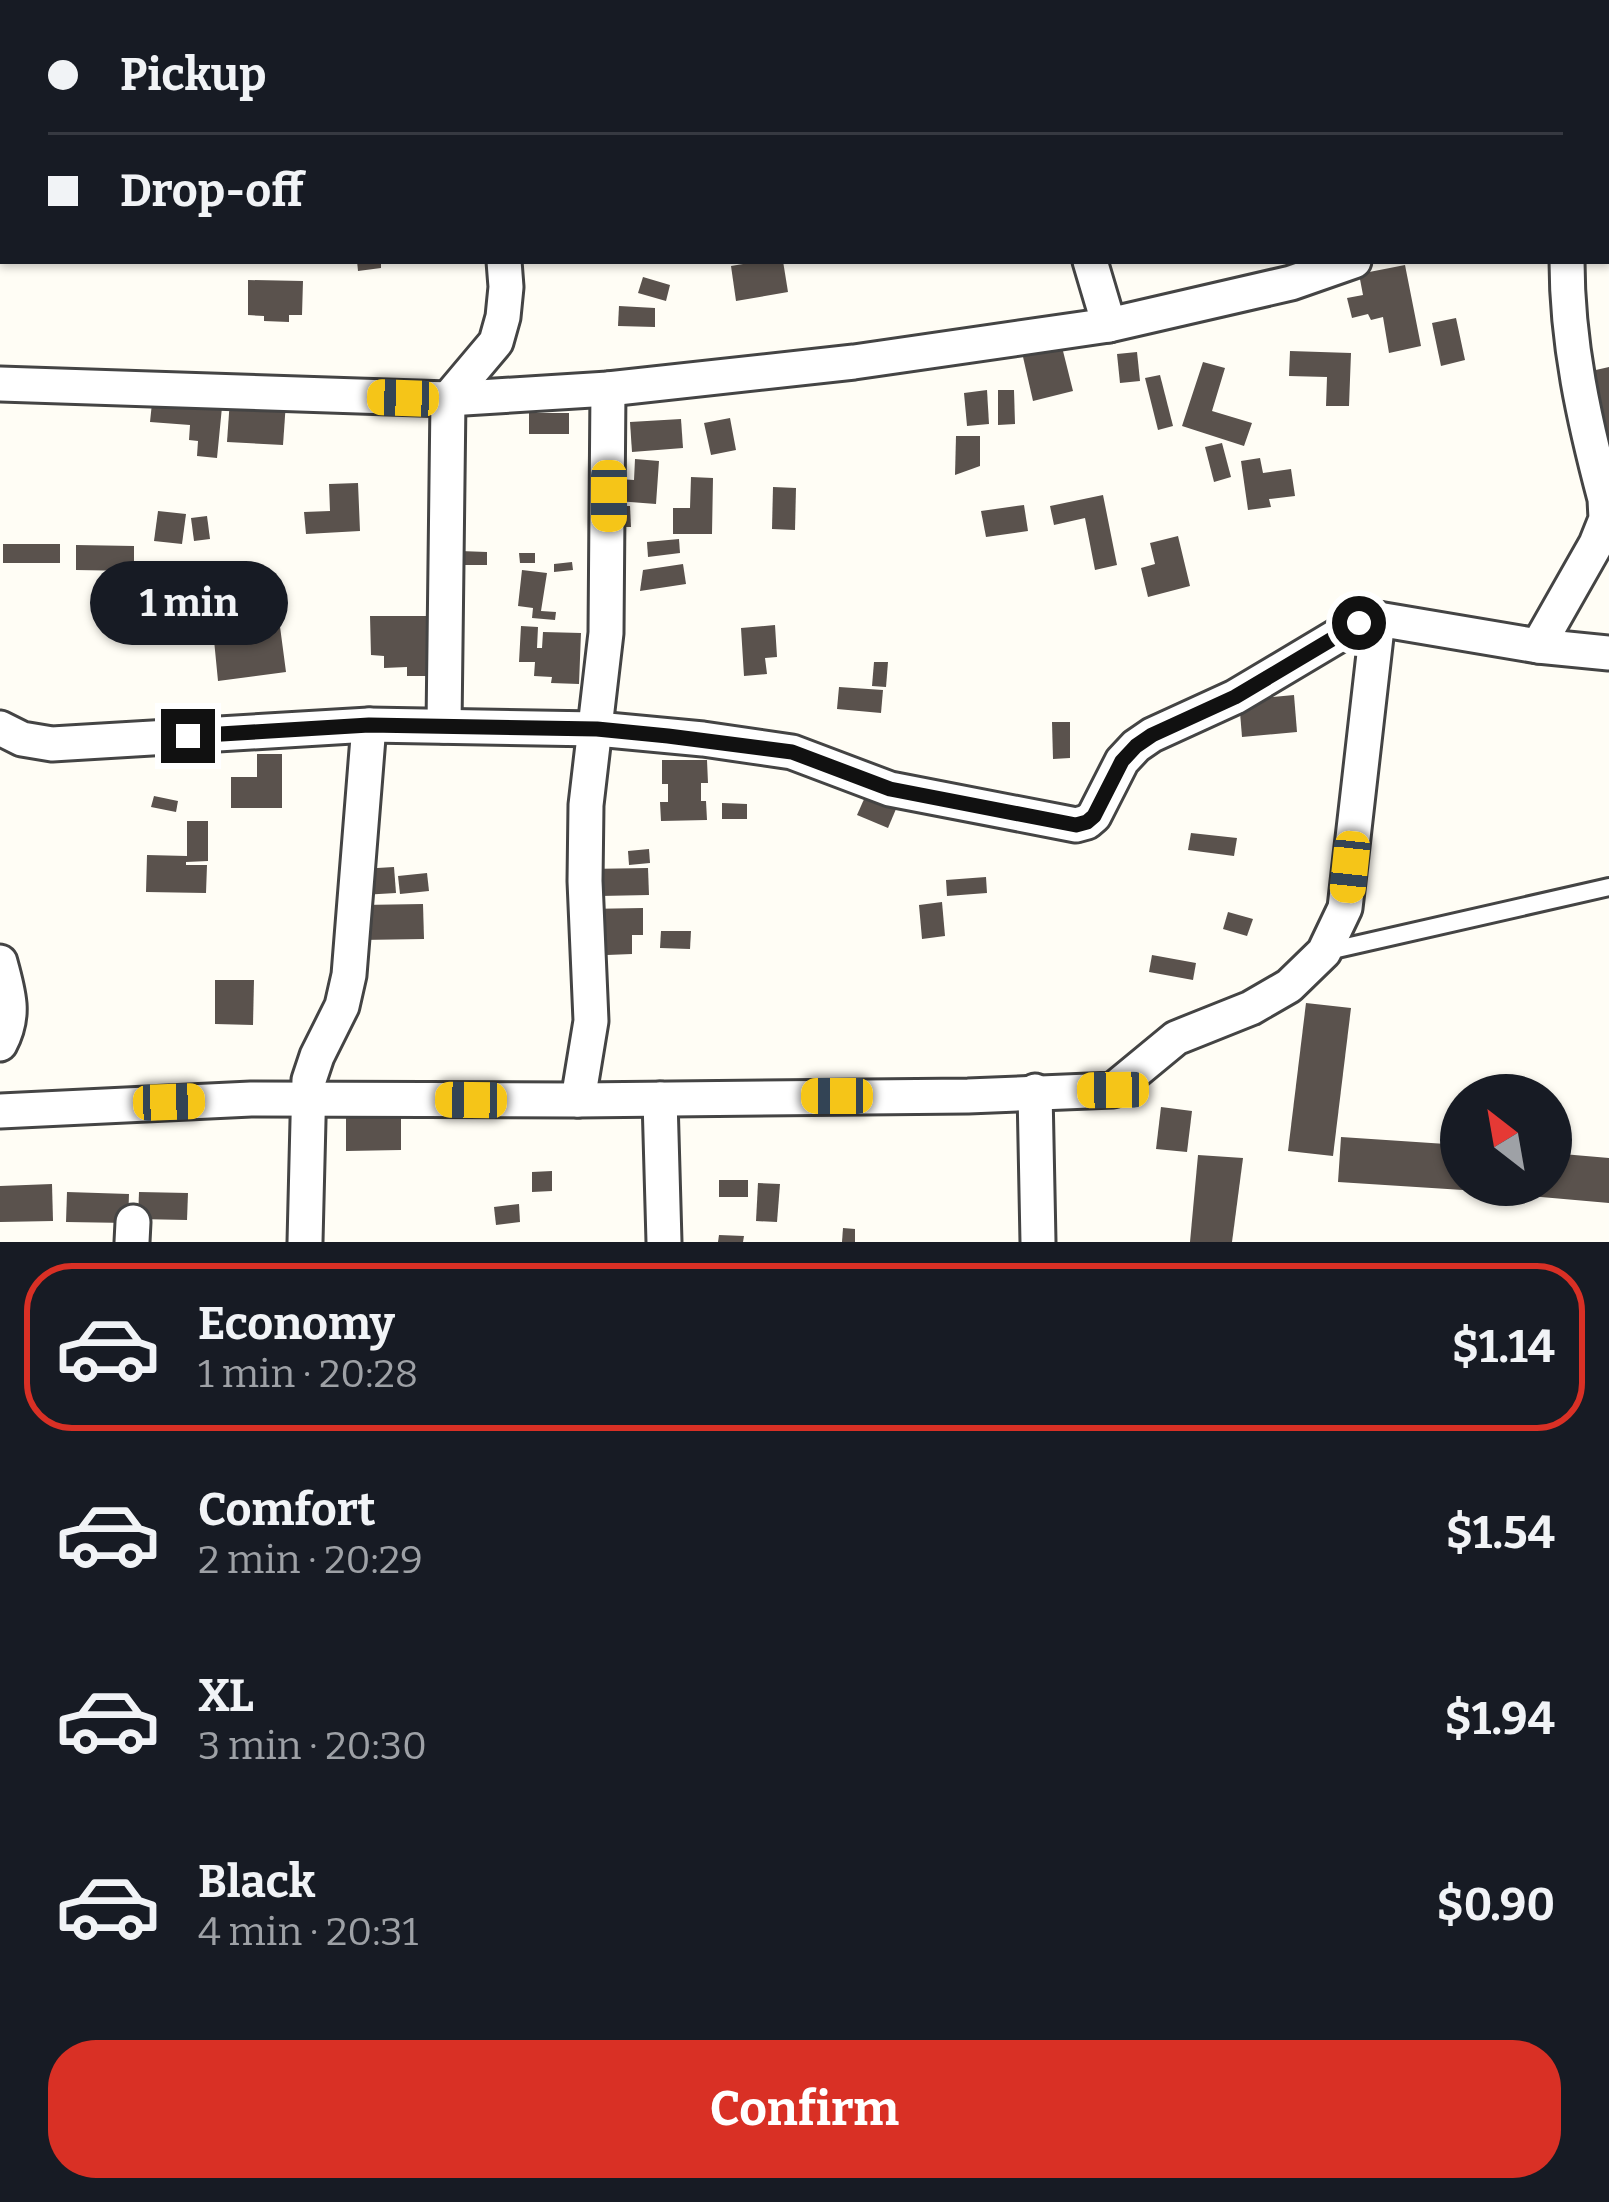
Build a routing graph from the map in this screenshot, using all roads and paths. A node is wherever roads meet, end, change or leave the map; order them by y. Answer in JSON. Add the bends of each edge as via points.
{"nodes":[{"id":1,"x":503,"y":264,"type":"edge"},
{"id":2,"x":1091,"y":264,"type":"edge"},
{"id":3,"x":1345,"y":264,"type":"edge"},
{"id":4,"x":1567,"y":264,"type":"edge"},
{"id":5,"x":1109,"y":325,"type":"junction"},
{"id":6,"x":0,"y":384,"type":"edge"},
{"id":7,"x":608,"y":389,"type":"junction"},
{"id":8,"x":448,"y":399,"type":"junction"},
{"id":9,"x":1607,"y":500,"type":"edge"},
{"id":10,"x":1378,"y":620,"type":"junction"},
{"id":11,"x":1538,"y":646,"type":"junction"},
{"id":12,"x":1609,"y":653,"type":"edge"},
{"id":13,"x":369,"y":725,"type":"junction"},
{"id":14,"x":444,"y":726,"type":"junction"},
{"id":15,"x":0,"y":728,"type":"edge"},
{"id":16,"x":597,"y":729,"type":"junction"},
{"id":17,"x":1609,"y":887,"type":"edge"},
{"id":18,"x":1324,"y":952,"type":"junction"},
{"id":19,"x":0,"y":962,"type":"edge"},
{"id":20,"x":0,"y":1044,"type":"edge"},
{"id":21,"x":1035,"y":1091,"type":"junction"},
{"id":22,"x":660,"y":1099,"type":"junction"},
{"id":23,"x":307,"y":1100,"type":"junction"},
{"id":24,"x":578,"y":1100,"type":"junction"},
{"id":25,"x":0,"y":1111,"type":"edge"},
{"id":26,"x":304,"y":1242,"type":"edge"},
{"id":27,"x":664,"y":1242,"type":"edge"},
{"id":28,"x":1038,"y":1242,"type":"edge"}],
"edges":[{"from":1,"to":8,"type":"street","via":[[496,342]]},
{"from":2,"to":5,"type":"street"},
{"from":3,"to":5,"type":"street"},
{"from":4,"to":9,"type":"street","via":[[1571,351]]},
{"from":5,"to":7,"type":"street"},
{"from":6,"to":8,"type":"street"},
{"from":7,"to":8,"type":"street"},
{"from":7,"to":16,"type":"street","via":[[609,563]]},
{"from":8,"to":14,"type":"street"},
{"from":9,"to":11,"type":"street","via":[[1596,544]]},
{"from":10,"to":11,"type":"street"},
{"from":10,"to":16,"type":"street","via":[[1152,735],[1122,761],[1094,816],[1076,825],[890,789],[792,752]]},
{"from":10,"to":18,"type":"street","via":[[1346,908]]},
{"from":11,"to":12,"type":"street"},
{"from":13,"to":14,"type":"street"},
{"from":13,"to":15,"type":"street","via":[[52,744]]},
{"from":13,"to":23,"type":"street","via":[[350,975]]},
{"from":14,"to":16,"type":"street"},
{"from":16,"to":24,"type":"street","via":[[586,805],[591,1021]]},
{"from":17,"to":18,"type":"lane"},
{"from":18,"to":21,"type":"street","via":[[1289,986],[1176,1039],[1113,1090]]},
{"from":19,"to":20,"type":"street","via":[[10,1027]]},
{"from":21,"to":22,"type":"street"},
{"from":21,"to":28,"type":"street"},
{"from":22,"to":24,"type":"street"},
{"from":22,"to":27,"type":"street"},
{"from":23,"to":24,"type":"street"},
{"from":23,"to":25,"type":"street"},
{"from":23,"to":26,"type":"street"}]}
